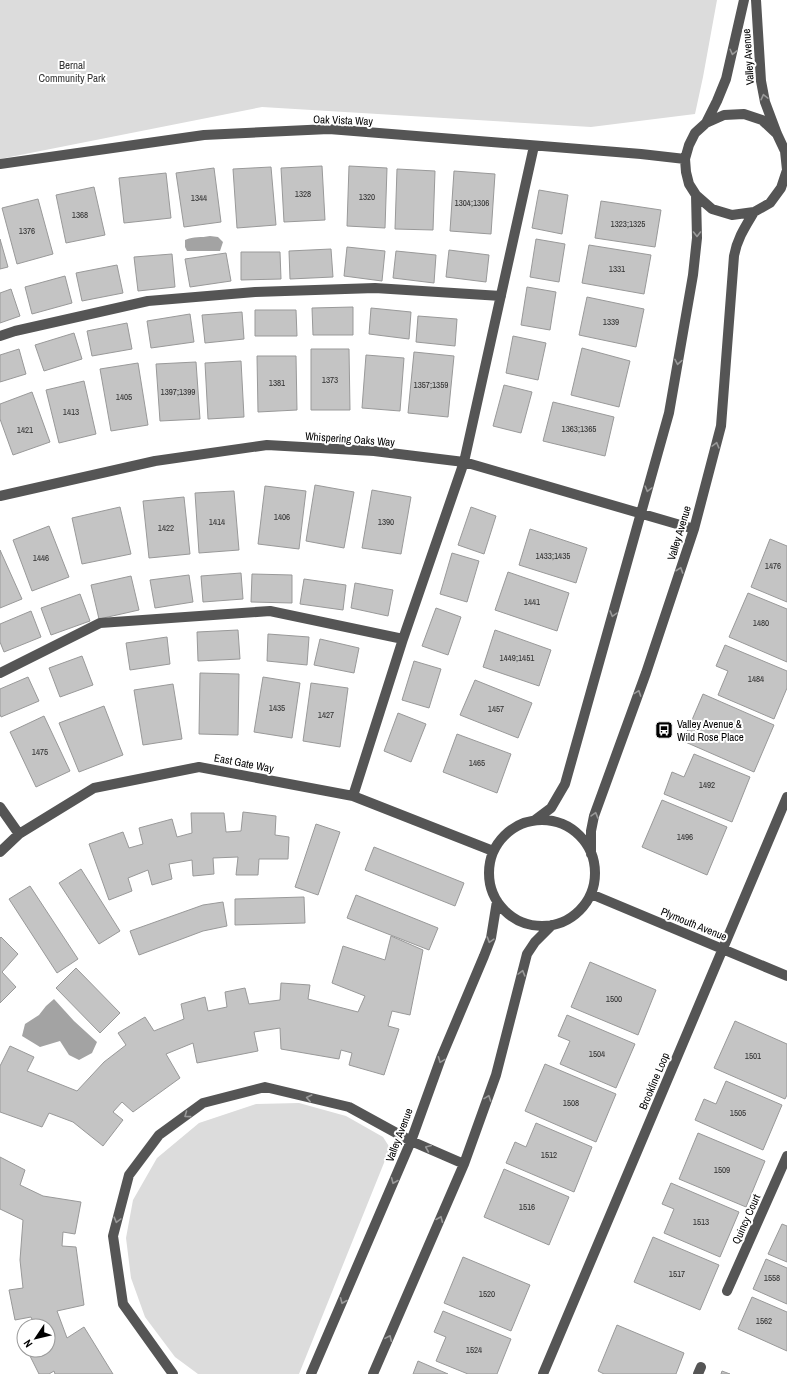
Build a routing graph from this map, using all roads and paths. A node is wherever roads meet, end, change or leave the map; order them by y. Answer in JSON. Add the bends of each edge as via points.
{"nodes":[{"id":1,"x":744,"y":0,"type":"edge"},
{"id":2,"x":756,"y":0,"type":"edge"},
{"id":3,"x":706,"y":123,"type":"junction"},
{"id":4,"x":777,"y":134,"type":"junction"},
{"id":5,"x":534,"y":146,"type":"junction"},
{"id":6,"x":685,"y":159,"type":"junction"},
{"id":7,"x":0,"y":164,"type":"edge"},
{"id":8,"x":696,"y":195,"type":"junction"},
{"id":9,"x":754,"y":212,"type":"junction"},
{"id":10,"x":501,"y":296,"type":"junction"},
{"id":11,"x":0,"y":336,"type":"edge"},
{"id":12,"x":464,"y":462,"type":"junction"},
{"id":13,"x":0,"y":496,"type":"edge"},
{"id":14,"x":641,"y":514,"type":"junction"},
{"id":15,"x":694,"y":529,"type":"junction"},
{"id":16,"x":402,"y":639,"type":"junction"},
{"id":17,"x":0,"y":672,"type":"edge"},
{"id":18,"x":353,"y":796,"type":"junction"},
{"id":19,"x":787,"y":797,"type":"edge"},
{"id":20,"x":0,"y":807,"type":"edge"},
{"id":21,"x":535,"y":820,"type":"junction"},
{"id":22,"x":19,"y":834,"type":"junction"},
{"id":23,"x":493,"y":851,"type":"junction"},
{"id":24,"x":0,"y":852,"type":"edge"},
{"id":25,"x":591,"y":854,"type":"junction"},
{"id":26,"x":591,"y":894,"type":"junction"},
{"id":27,"x":496,"y":901,"type":"junction"},
{"id":28,"x":552,"y":925,"type":"junction"},
{"id":29,"x":722,"y":948,"type":"junction"},
{"id":30,"x":787,"y":976,"type":"edge"},
{"id":31,"x":411,"y":1141,"type":"junction"},
{"id":32,"x":787,"y":1156,"type":"edge"},
{"id":33,"x":464,"y":1164,"type":"junction"},
{"id":34,"x":727,"y":1291,"type":"dead end"},
{"id":35,"x":173,"y":1374,"type":"edge"},
{"id":36,"x":311,"y":1374,"type":"edge"},
{"id":37,"x":373,"y":1374,"type":"edge"},
{"id":38,"x":543,"y":1374,"type":"edge"}],
"edges":[{"from":1,"to":3,"type":"street","name":"Valley Avenue","one_way":true,"via":[[726,79]]},
{"from":4,"to":2,"type":"street","name":"Valley Avenue","one_way":true,"via":[[760,81]]},
{"from":3,"to":4,"type":"street","name":"Valley Avenue","via":[[724,115],[744,114],[762,120]]},
{"from":3,"to":6,"type":"street","name":"Valley Avenue","via":[[692,139]]},
{"from":4,"to":9,"type":"street","name":"Valley Avenue","via":[[785,151],[787,170],[782,188],[770,203]]},
{"from":5,"to":6,"type":"street","name":"Oak Vista Way"},
{"from":5,"to":7,"type":"street","name":"Oak Vista Way","via":[[329,129],[204,135]]},
{"from":5,"to":10,"type":"street"},
{"from":6,"to":8,"type":"street","name":"Valley Avenue","via":[[689,184]]},
{"from":8,"to":9,"type":"street","name":"Valley Avenue","via":[[712,209],[732,215]]},
{"from":8,"to":14,"type":"street","name":"Valley Avenue","one_way":true,"via":[[697,238],[669,413]]},
{"from":15,"to":9,"type":"street","name":"Valley Avenue","one_way":true,"via":[[721,426],[736,245]]},
{"from":10,"to":11,"type":"street","via":[[375,288],[247,293],[148,301],[15,330]]},
{"from":10,"to":12,"type":"street"},
{"from":12,"to":13,"type":"street","name":"Whispering Oaks Way","via":[[374,451],[267,445],[155,460]]},
{"from":12,"to":14,"type":"street","name":"Whispering Oaks Way"},
{"from":12,"to":16,"type":"street"},
{"from":14,"to":15,"type":"street","name":"Whispering Oaks Way"},
{"from":14,"to":21,"type":"street","name":"Valley Avenue","one_way":true,"via":[[565,784],[551,808]]},
{"from":25,"to":15,"type":"street","name":"Valley Avenue","one_way":true,"via":[[594,816],[646,673]]},
{"from":16,"to":17,"type":"street","via":[[270,611],[100,623]]},
{"from":16,"to":18,"type":"street"},
{"from":18,"to":22,"type":"street","name":"East Gate Way","via":[[199,767],[94,788]]},
{"from":18,"to":23,"type":"street","name":"East Gate Way"},
{"from":19,"to":29,"type":"street","name":"Brookline Loop"},
{"from":20,"to":22,"type":"street"},
{"from":21,"to":23,"type":"street","via":[[513,829]]},
{"from":21,"to":25,"type":"street","via":[[552,821],[568,828],[582,839]]},
{"from":22,"to":24,"type":"street","name":"East Gate Way"},
{"from":23,"to":27,"type":"street","via":[[489,868],[490,885]]},
{"from":25,"to":26,"type":"street","via":[[594,874]]},
{"from":26,"to":28,"type":"street","via":[[577,913],[568,920]]},
{"from":26,"to":29,"type":"street","name":"Plymouth Avenue"},
{"from":27,"to":28,"type":"street","via":[[511,916],[530,925]]},
{"from":27,"to":31,"type":"street","name":"Valley Avenue","one_way":true,"via":[[494,923],[488,944],[441,1058]]},
{"from":33,"to":28,"type":"street","one_way":true,"via":[[496,1074],[527,954]]},
{"from":29,"to":30,"type":"street","name":"Plymouth Avenue"},
{"from":29,"to":38,"type":"street","name":"Brookline Loop"},
{"from":33,"to":31,"type":"street","one_way":true},
{"from":31,"to":35,"type":"street","one_way":true,"via":[[349,1107],[265,1087],[203,1103],[159,1136],[129,1175],[113,1236],[123,1304]]},
{"from":31,"to":36,"type":"street","name":"Valley Avenue","one_way":true},
{"from":32,"to":34,"type":"street","name":"Quincy Court"},
{"from":37,"to":33,"type":"street","one_way":true}]}
